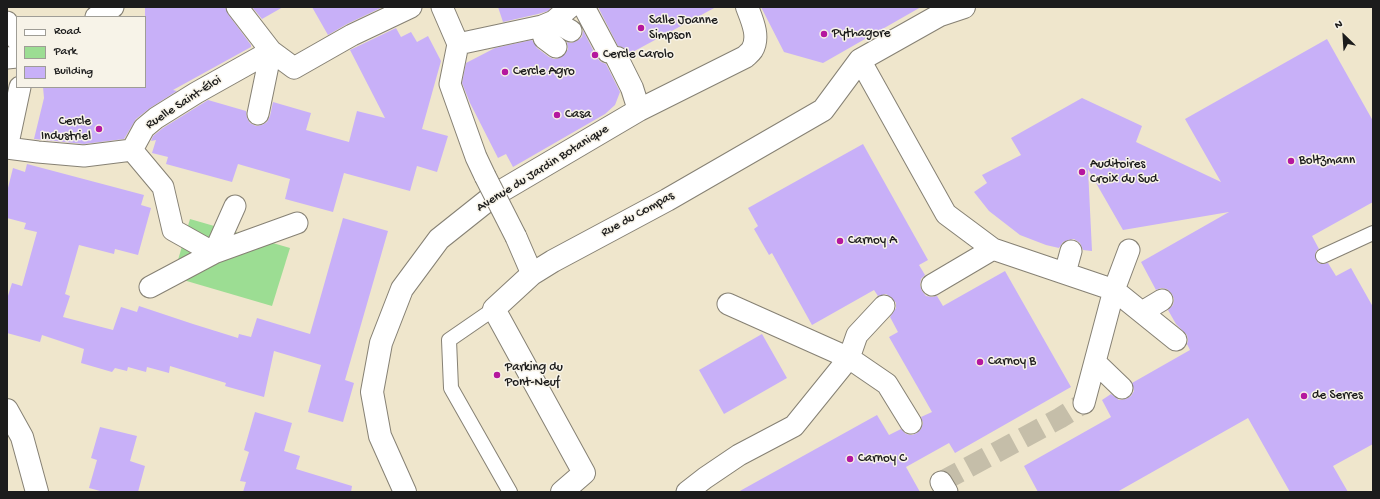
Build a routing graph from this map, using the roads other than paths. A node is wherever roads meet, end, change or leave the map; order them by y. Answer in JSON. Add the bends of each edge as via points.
{"nodes":[{"id":1,"x":113,"y":7,"type":"edge"},
{"id":2,"x":237,"y":7,"type":"edge"},
{"id":3,"x":411,"y":7,"type":"edge"},
{"id":4,"x":442,"y":7,"type":"edge"},
{"id":5,"x":570,"y":7,"type":"edge"},
{"id":6,"x":584,"y":7,"type":"edge"},
{"id":7,"x":747,"y":7,"type":"edge"},
{"id":8,"x":963,"y":7,"type":"edge"},
{"id":9,"x":98,"y":16,"type":"edge"},
{"id":10,"x":7,"y":22,"type":"edge"},
{"id":11,"x":556,"y":26,"type":"junction"},
{"id":12,"x":16,"y":38,"type":"edge"},
{"id":13,"x":458,"y":44,"type":"junction"},
{"id":14,"x":556,"y":47,"type":"dead end"},
{"id":15,"x":271,"y":50,"type":"junction"},
{"id":16,"x":613,"y":55,"type":"joint"},
{"id":17,"x":860,"y":60,"type":"junction"},
{"id":18,"x":20,"y":88,"type":"edge"},
{"id":19,"x":639,"y":110,"type":"junction"},
{"id":20,"x":258,"y":114,"type":"dead end"},
{"id":21,"x":7,"y":148,"type":"edge"},
{"id":22,"x":132,"y":150,"type":"junction"},
{"id":23,"x":235,"y":206,"type":"dead end"},
{"id":24,"x":297,"y":223,"type":"dead end"},
{"id":25,"x":1373,"y":233,"type":"edge"},
{"id":26,"x":993,"y":249,"type":"junction"},
{"id":27,"x":1129,"y":250,"type":"dead end"},
{"id":28,"x":1071,"y":251,"type":"dead end"},
{"id":29,"x":214,"y":254,"type":"junction"},
{"id":30,"x":1323,"y":256,"type":"dead end"},
{"id":31,"x":1065,"y":273,"type":"junction"},
{"id":32,"x":532,"y":274,"type":"junction"},
{"id":33,"x":932,"y":286,"type":"dead end"},
{"id":34,"x":150,"y":287,"type":"dead end"},
{"id":35,"x":1114,"y":290,"type":"junction"},
{"id":36,"x":1162,"y":300,"type":"dead end"},
{"id":37,"x":728,"y":304,"type":"dead end"},
{"id":38,"x":884,"y":306,"type":"dead end"},
{"id":39,"x":494,"y":309,"type":"junction"},
{"id":40,"x":1142,"y":312,"type":"junction"},
{"id":41,"x":1176,"y":340,"type":"dead end"},
{"id":42,"x":849,"y":358,"type":"junction"},
{"id":43,"x":1095,"y":362,"type":"junction"},
{"id":44,"x":1122,"y":388,"type":"dead end"},
{"id":45,"x":1084,"y":403,"type":"tunnel mouth"},
{"id":46,"x":7,"y":410,"type":"edge"},
{"id":47,"x":911,"y":423,"type":"dead end"},
{"id":48,"x":37,"y":492,"type":"edge"},
{"id":49,"x":405,"y":492,"type":"edge"},
{"id":50,"x":510,"y":492,"type":"edge"},
{"id":51,"x":562,"y":492,"type":"edge"},
{"id":52,"x":688,"y":492,"type":"edge"}],
"edges":[{"from":1,"to":9,"type":"street"},
{"from":2,"to":15,"type":"street"},
{"from":3,"to":15,"type":"street","via":[[352,35],[294,68]]},
{"from":4,"to":13,"type":"street"},
{"from":5,"to":11,"type":"street"},
{"from":6,"to":16,"type":"street"},
{"from":7,"to":19,"type":"street","name":"Avenue du Jardin Botanique","via":[[756,37],[752,50],[745,57]]},
{"from":8,"to":17,"type":"street","name":"Rue du Compas","via":[[940,15]]},
{"from":10,"to":12,"type":"street"},
{"from":11,"to":13,"type":"street"},
{"from":11,"to":14,"type":"street","via":[[544,38]]},
{"from":13,"to":32,"type":"street","bridge":true,"via":[[450,84],[470,160],[485,176]]},
{"from":15,"to":20,"type":"street"},
{"from":15,"to":22,"type":"street","name":"Ruelle Saint-Éloi","via":[[156,118],[144,128]]},
{"from":16,"to":19,"type":"street","via":[[632,88]]},
{"from":17,"to":26,"type":"street","via":[[946,214]]},
{"from":17,"to":32,"type":"street","name":"Rue du Compas","via":[[823,110]]},
{"from":18,"to":21,"type":"street"},
{"from":19,"to":49,"type":"street","name":"Avenue du Jardin Botanique","via":[[488,200],[439,239],[402,289],[380,343],[372,392],[380,436]]},
{"from":21,"to":22,"type":"street","via":[[84,156]]},
{"from":22,"to":29,"type":"street","via":[[163,187],[173,230]]},
{"from":23,"to":29,"type":"street"},
{"from":24,"to":29,"type":"street"},
{"from":25,"to":30,"type":"lane"},
{"from":26,"to":31,"type":"street"},
{"from":26,"to":33,"type":"street"},
{"from":27,"to":35,"type":"street"},
{"from":28,"to":31,"type":"street"},
{"from":29,"to":34,"type":"street"},
{"from":31,"to":35,"type":"street"},
{"from":32,"to":39,"type":"street","name":"Rue du Compas"},
{"from":35,"to":40,"type":"street"},
{"from":35,"to":43,"type":"street"},
{"from":36,"to":40,"type":"street"},
{"from":37,"to":42,"type":"street"},
{"from":38,"to":42,"type":"street","via":[[857,335]]},
{"from":39,"to":50,"type":"lane","via":[[450,340],[451,388]]},
{"from":39,"to":51,"type":"street","via":[[584,472]]},
{"from":40,"to":41,"type":"street"},
{"from":42,"to":47,"type":"street","via":[[888,384]]},
{"from":42,"to":52,"type":"street","via":[[794,426],[739,455]]},
{"from":43,"to":44,"type":"street"},
{"from":43,"to":45,"type":"street"},
{"from":46,"to":48,"type":"street","via":[[22,437]]}]}
